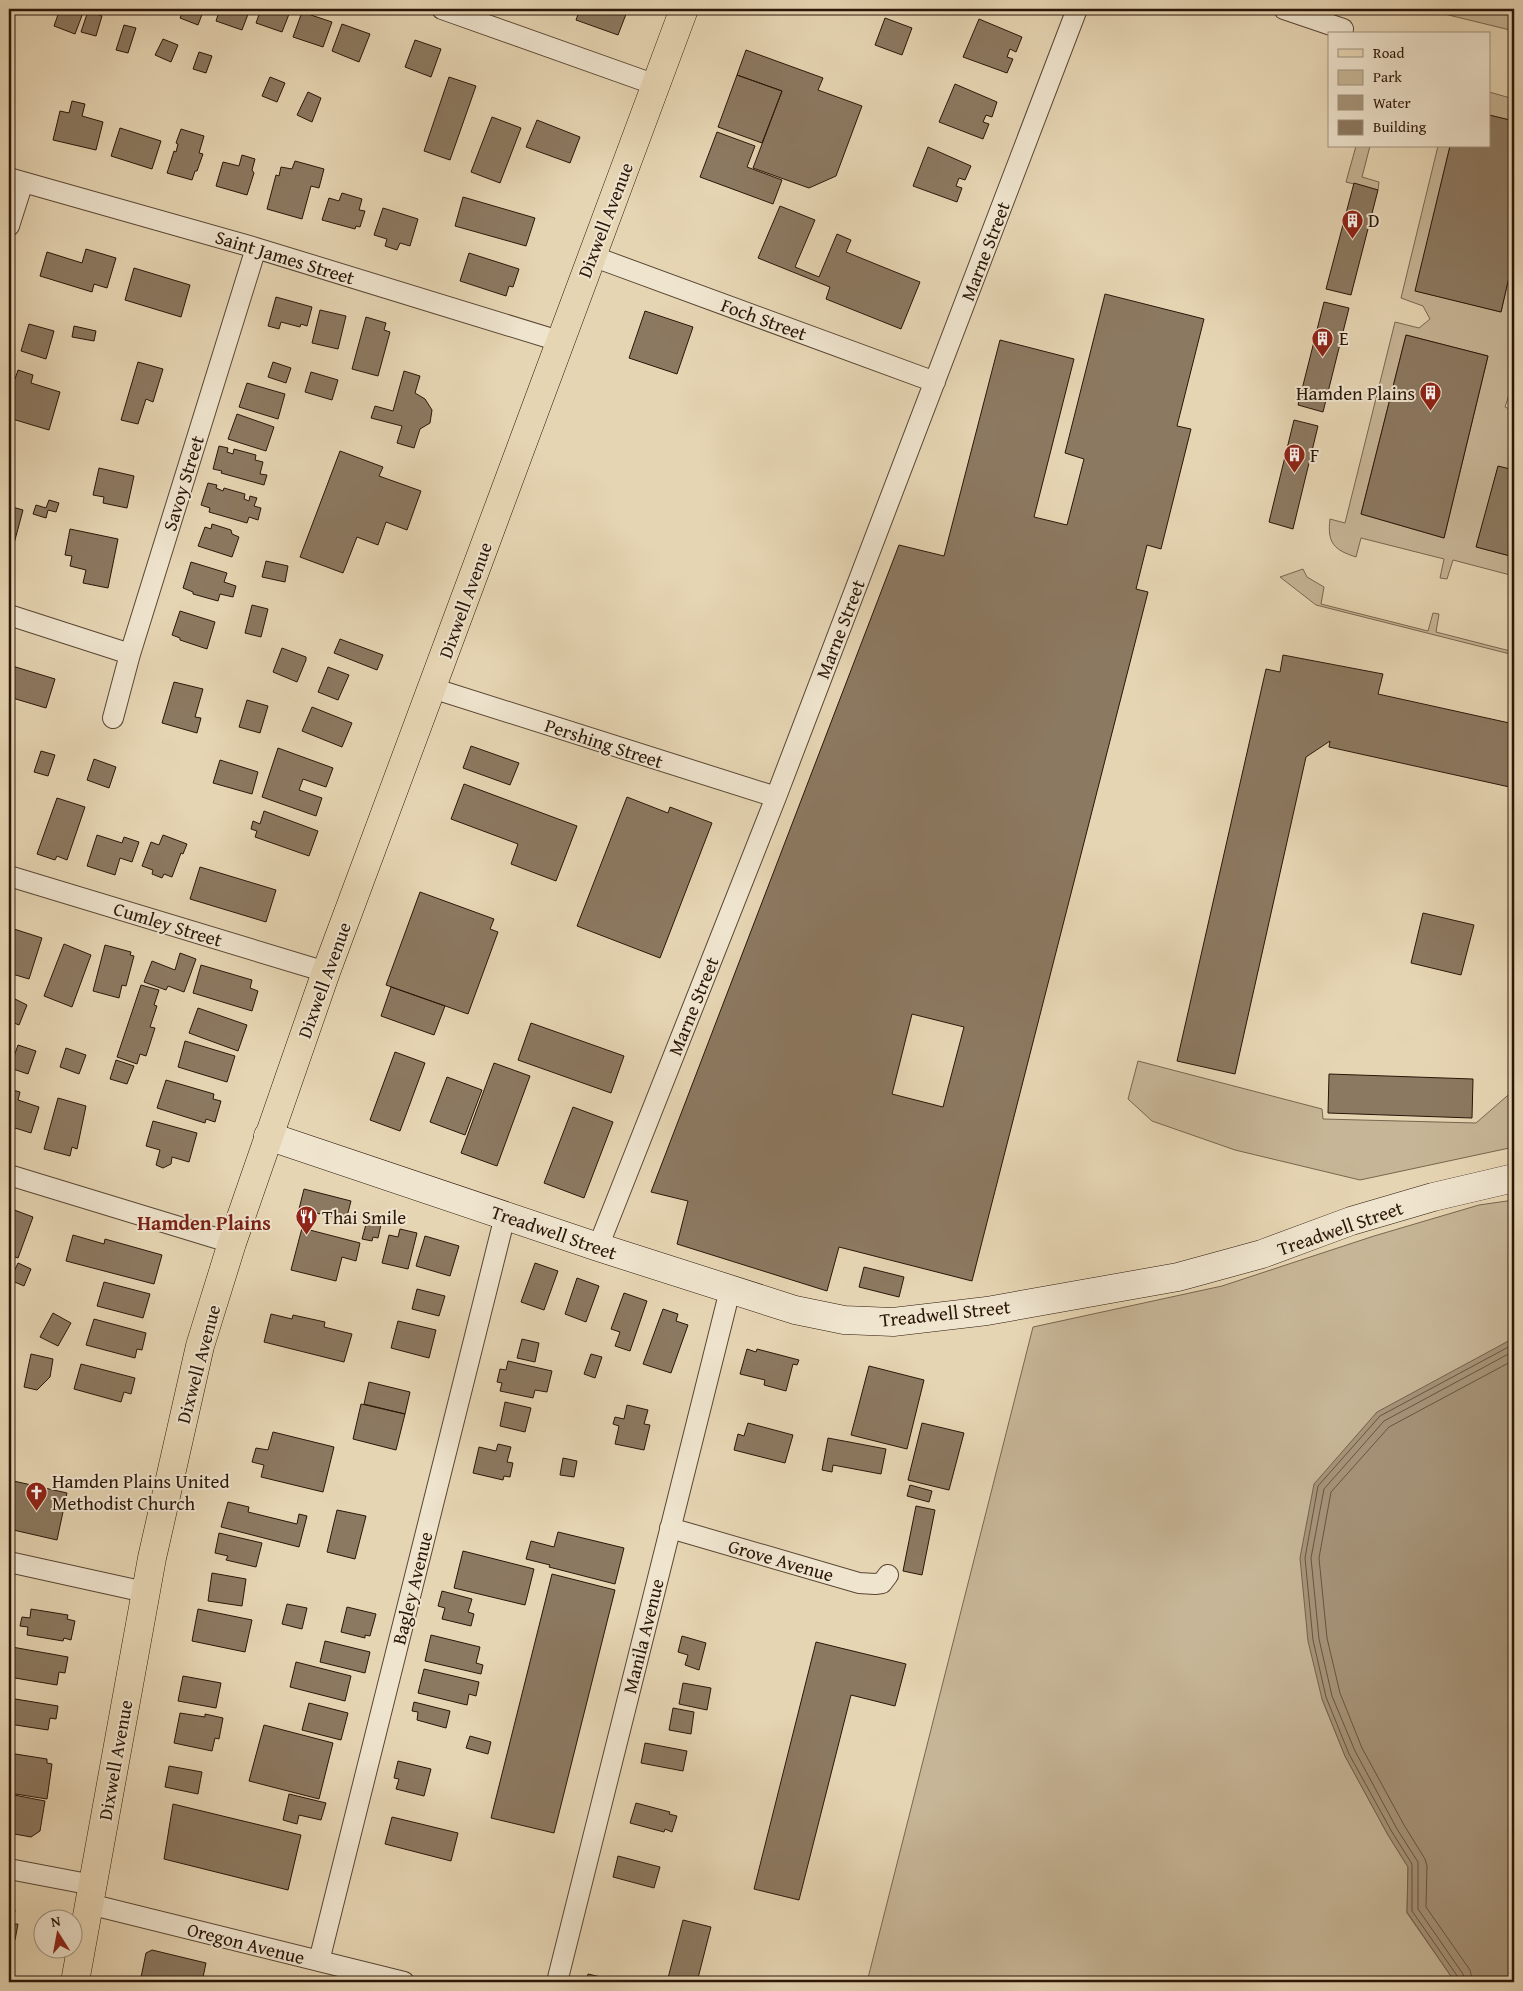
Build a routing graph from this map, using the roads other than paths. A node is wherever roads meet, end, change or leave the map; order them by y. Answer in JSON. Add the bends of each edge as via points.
{"nodes":[{"id":1,"x":442,"y":9,"type":"edge"},
{"id":2,"x":684,"y":9,"type":"edge"},
{"id":3,"x":1077,"y":9,"type":"edge"},
{"id":4,"x":1284,"y":9,"type":"edge"},
{"id":5,"x":1343,"y":29,"type":"dead end"},
{"id":6,"x":656,"y":85,"type":"junction"},
{"id":7,"x":16,"y":180,"type":"edge"},
{"id":8,"x":9,"y":226,"type":"edge"},
{"id":9,"x":256,"y":248,"type":"junction"},
{"id":10,"x":592,"y":256,"type":"junction"},
{"id":11,"x":559,"y":340,"type":"junction"},
{"id":12,"x":935,"y":382,"type":"junction"},
{"id":13,"x":9,"y":615,"type":"edge"},
{"id":14,"x":130,"y":654,"type":"junction"},
{"id":15,"x":432,"y":688,"type":"junction"},
{"id":16,"x":113,"y":718,"type":"dead end"},
{"id":17,"x":776,"y":797,"type":"junction"},
{"id":18,"x":9,"y":876,"type":"edge"},
{"id":19,"x":326,"y":972,"type":"junction"},
{"id":20,"x":268,"y":1136,"type":"junction"},
{"id":21,"x":9,"y":1175,"type":"edge"},
{"id":22,"x":1514,"y":1178,"type":"edge"},
{"id":23,"x":505,"y":1216,"type":"junction"},
{"id":24,"x":232,"y":1243,"type":"junction"},
{"id":25,"x":598,"y":1247,"type":"junction"},
{"id":26,"x":730,"y":1290,"type":"junction"},
{"id":27,"x":670,"y":1528,"type":"junction"},
{"id":28,"x":9,"y":1562,"type":"edge"},
{"id":29,"x":888,"y":1575,"type":"dead end"},
{"id":30,"x":145,"y":1592,"type":"junction"},
{"id":31,"x":9,"y":1869,"type":"edge"},
{"id":32,"x":91,"y":1894,"type":"junction"},
{"id":33,"x":319,"y":1961,"type":"junction"},
{"id":34,"x":75,"y":1982,"type":"edge"},
{"id":35,"x":404,"y":1982,"type":"edge"},
{"id":36,"x":557,"y":1982,"type":"edge"}],
"edges":[{"from":1,"to":6,"type":"street"},
{"from":2,"to":6,"type":"main road","name":"Dixwell Avenue"},
{"from":3,"to":12,"type":"street","name":"Marne Street"},
{"from":4,"to":5,"type":"street"},
{"from":6,"to":10,"type":"main road","name":"Dixwell Avenue"},
{"from":7,"to":8,"type":"street"},
{"from":7,"to":9,"type":"street","name":"Saint James Street"},
{"from":9,"to":11,"type":"street","name":"Saint James Street"},
{"from":9,"to":14,"type":"street","name":"Savoy Street"},
{"from":10,"to":11,"type":"main road","name":"Dixwell Avenue"},
{"from":10,"to":12,"type":"street","name":"Foch Street"},
{"from":11,"to":15,"type":"main road","name":"Dixwell Avenue"},
{"from":12,"to":17,"type":"street","name":"Marne Street"},
{"from":13,"to":14,"type":"street"},
{"from":14,"to":16,"type":"street","name":"Savoy Street"},
{"from":15,"to":17,"type":"street","name":"Pershing Street"},
{"from":15,"to":19,"type":"main road","name":"Dixwell Avenue"},
{"from":17,"to":25,"type":"street","name":"Marne Street"},
{"from":18,"to":19,"type":"street","name":"Cumley Street"},
{"from":19,"to":20,"type":"main road","name":"Dixwell Avenue"},
{"from":20,"to":23,"type":"street","name":"Treadwell Street"},
{"from":20,"to":24,"type":"main road","name":"Dixwell Avenue"},
{"from":21,"to":24,"type":"street"},
{"from":22,"to":26,"type":"street","name":"Treadwell Street","via":[[1433,1197],[1216,1268],[1136,1286],[987,1311],[893,1322],[844,1320],[795,1310]]},
{"from":23,"to":25,"type":"street","name":"Treadwell Street"},
{"from":23,"to":33,"type":"street","name":"Bagley Avenue"},
{"from":24,"to":30,"type":"main road","name":"Dixwell Avenue","via":[[200,1346]]},
{"from":25,"to":26,"type":"street","name":"Treadwell Street"},
{"from":26,"to":27,"type":"street","name":"Manila Avenue"},
{"from":27,"to":29,"type":"street","name":"Grove Avenue","via":[[859,1583],[882,1583]]},
{"from":27,"to":36,"type":"street","name":"Manila Avenue"},
{"from":28,"to":30,"type":"street"},
{"from":30,"to":32,"type":"main road","name":"Dixwell Avenue"},
{"from":31,"to":32,"type":"street","name":"Oregon Avenue"},
{"from":32,"to":33,"type":"street","name":"Oregon Avenue"},
{"from":32,"to":34,"type":"main road","name":"Dixwell Avenue"},
{"from":33,"to":35,"type":"street","name":"Oregon Avenue"}]}
